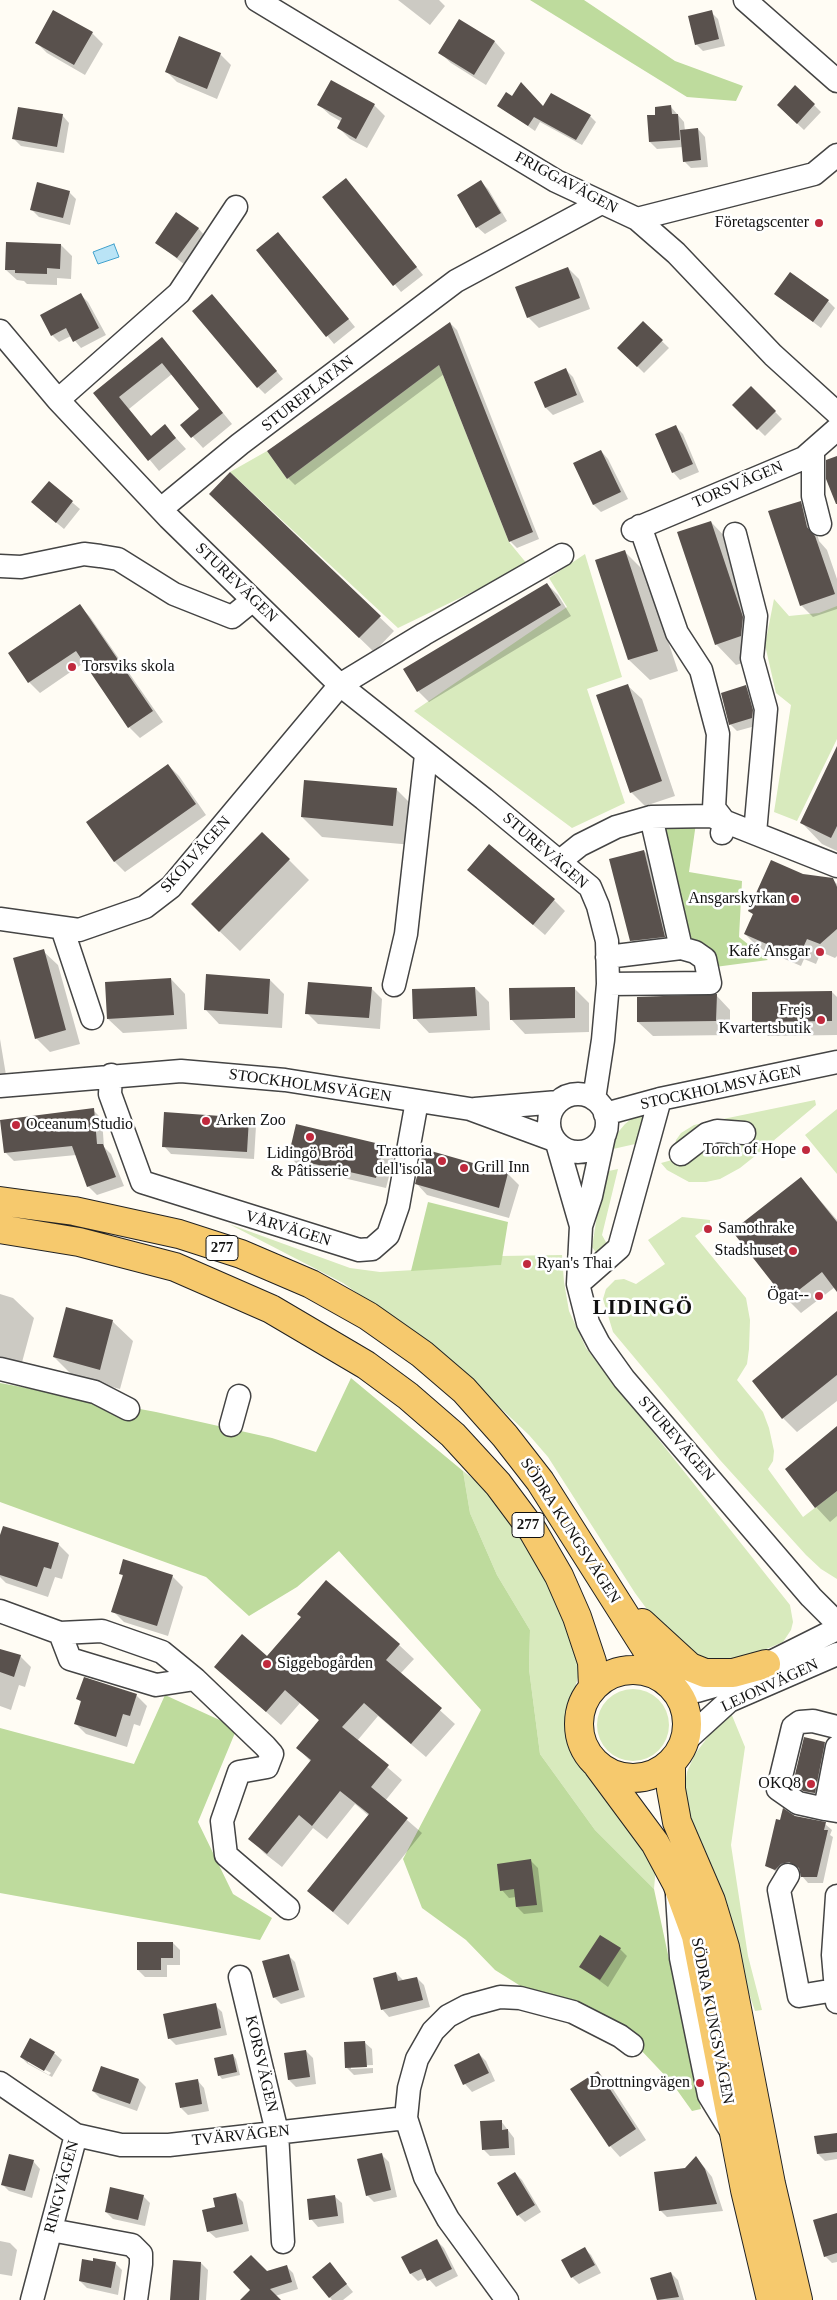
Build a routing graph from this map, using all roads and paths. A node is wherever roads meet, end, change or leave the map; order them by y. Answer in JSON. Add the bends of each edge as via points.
{"nodes":[{"id":1,"x":257,"y":0,"type":"edge"},
{"id":2,"x":745,"y":0,"type":"edge"},
{"id":3,"x":837,"y":81,"type":"edge"},
{"id":4,"x":837,"y":155,"type":"edge"},
{"id":5,"x":601,"y":204,"type":"junction"},
{"id":6,"x":236,"y":206,"type":"dead end"},
{"id":7,"x":637,"y":219,"type":"junction"},
{"id":8,"x":0,"y":331,"type":"edge"},
{"id":9,"x":58,"y":400,"type":"junction"},
{"id":10,"x":837,"y":413,"type":"edge"},
{"id":11,"x":837,"y":429,"type":"edge"},
{"id":12,"x":813,"y":450,"type":"junction"},
{"id":13,"x":161,"y":509,"type":"junction"},
{"id":14,"x":820,"y":524,"type":"dead end"},
{"id":15,"x":735,"y":534,"type":"dead end"},
{"id":16,"x":562,"y":554,"type":"dead end"},
{"id":17,"x":0,"y":566,"type":"edge"},
{"id":18,"x":253,"y":600,"type":"junction"},
{"id":19,"x":340,"y":685,"type":"junction"},
{"id":20,"x":426,"y":755,"type":"junction"},
{"id":21,"x":651,"y":817,"type":"junction"},
{"id":22,"x":723,"y":827,"type":"junction"},
{"id":23,"x":755,"y":833,"type":"junction"},
{"id":24,"x":835,"y":859,"type":"edge"},
{"id":25,"x":560,"y":861,"type":"junction"},
{"id":26,"x":0,"y":920,"type":"edge"},
{"id":27,"x":62,"y":928,"type":"junction"},
{"id":28,"x":681,"y":948,"type":"junction"},
{"id":29,"x":607,"y":957,"type":"junction"},
{"id":30,"x":394,"y":984,"type":"dead end"},
{"id":31,"x":608,"y":984,"type":"junction"},
{"id":32,"x":92,"y":1018,"type":"dead end"},
{"id":33,"x":834,"y":1068,"type":"edge"},
{"id":34,"x":110,"y":1085,"type":"junction"},
{"id":35,"x":0,"y":1086,"type":"edge"},
{"id":36,"x":660,"y":1100,"type":"junction"},
{"id":37,"x":417,"y":1101,"type":"junction"},
{"id":38,"x":558,"y":1102,"type":"junction"},
{"id":39,"x":600,"y":1107,"type":"junction"},
{"id":40,"x":470,"y":1109,"type":"junction"},
{"id":41,"x":744,"y":1133,"type":"dead end"},
{"id":42,"x":604,"y":1136,"type":"junction"},
{"id":43,"x":555,"y":1141,"type":"junction"},
{"id":44,"x":681,"y":1154,"type":"dead end"},
{"id":45,"x":0,"y":1201,"type":"edge"},
{"id":46,"x":581,"y":1226,"type":"junction"},
{"id":47,"x":0,"y":1229,"type":"edge"},
{"id":48,"x":578,"y":1284,"type":"junction"},
{"id":49,"x":0,"y":1369,"type":"edge"},
{"id":50,"x":239,"y":1396,"type":"dead end"},
{"id":51,"x":128,"y":1409,"type":"dead end"},
{"id":52,"x":231,"y":1425,"type":"dead end"},
{"id":53,"x":612,"y":1594,"type":"junction"},
{"id":54,"x":0,"y":1611,"type":"edge"},
{"id":55,"x":837,"y":1623,"type":"edge"},
{"id":56,"x":837,"y":1628,"type":"edge"},
{"id":57,"x":60,"y":1633,"type":"junction"},
{"id":58,"x":837,"y":1654,"type":"edge"},
{"id":59,"x":766,"y":1664,"type":"junction"},
{"id":60,"x":194,"y":1679,"type":"junction"},
{"id":61,"x":670,"y":1685,"type":"junction"},
{"id":62,"x":593,"y":1688,"type":"junction"},
{"id":63,"x":837,"y":1727,"type":"edge"},
{"id":64,"x":837,"y":1747,"type":"edge"},
{"id":65,"x":678,"y":1752,"type":"junction"},
{"id":66,"x":598,"y":1766,"type":"junction"},
{"id":67,"x":831,"y":1810,"type":"edge"},
{"id":68,"x":788,"y":1875,"type":"dead end"},
{"id":69,"x":837,"y":1896,"type":"edge"},
{"id":70,"x":288,"y":1908,"type":"dead end"},
{"id":71,"x":240,"y":1977,"type":"dead end"},
{"id":72,"x":836,"y":1996,"type":"edge"},
{"id":73,"x":632,"y":2045,"type":"dead end"},
{"id":74,"x":0,"y":2083,"type":"edge"},
{"id":75,"x":406,"y":2118,"type":"junction"},
{"id":76,"x":276,"y":2132,"type":"junction"},
{"id":77,"x":76,"y":2134,"type":"junction"},
{"id":78,"x":51,"y":2230,"type":"junction"},
{"id":79,"x":283,"y":2242,"type":"dead end"},
{"id":80,"x":32,"y":2300,"type":"edge"},
{"id":81,"x":136,"y":2300,"type":"edge"},
{"id":82,"x":508,"y":2300,"type":"edge"},
{"id":83,"x":771,"y":2300,"type":"edge"},
{"id":84,"x":798,"y":2300,"type":"edge"}],
"edges":[{"from":1,"to":5,"type":"street","name":"FRIGGAVÄGEN","via":[[556,181]]},
{"from":2,"to":3,"type":"street"},
{"from":4,"to":7,"type":"street","via":[[814,174]]},
{"from":5,"to":7,"type":"street","name":"FRIGGAVÄGEN"},
{"from":5,"to":13,"type":"street","name":"STUREPLATÅN","via":[[456,281],[240,444]]},
{"from":6,"to":9,"type":"street","via":[[179,293]]},
{"from":7,"to":10,"type":"street","name":"FRIGGAVÄGEN","via":[[676,253],[773,355]]},
{"from":8,"to":9,"type":"street","name":"STUREVÄGEN"},
{"from":9,"to":13,"type":"street","name":"STUREVÄGEN"},
{"from":11,"to":12,"type":"street","name":"TORSVÄGEN"},
{"from":12,"to":14,"type":"street","via":[[813,496]]},
{"from":12,"to":22,"type":"street","name":"TORSVÄGEN","via":[[804,458],[636,528],[677,633],[701,670],[718,734],[714,808]]},
{"from":13,"to":18,"type":"street","name":"STUREVÄGEN"},
{"from":15,"to":23,"type":"street","via":[[756,616],[752,658],[766,709]]},
{"from":16,"to":19,"type":"street"},
{"from":17,"to":18,"type":"street","via":[[21,566],[84,554],[100,556],[118,559],[174,594],[232,616]]},
{"from":18,"to":19,"type":"street","name":"STUREVÄGEN"},
{"from":19,"to":20,"type":"street","name":"STUREVÄGEN"},
{"from":19,"to":27,"type":"street","name":"SKOLVÄGEN","via":[[171,887],[145,907],[79,930]]},
{"from":20,"to":25,"type":"street","name":"STUREVÄGEN"},
{"from":20,"to":30,"type":"street","via":[[406,934]]},
{"from":21,"to":22,"type":"street","via":[[711,816]]},
{"from":21,"to":25,"type":"street","via":[[616,826],[580,845]]},
{"from":21,"to":28,"type":"street"},
{"from":22,"to":23,"type":"street"},
{"from":23,"to":24,"type":"street"},
{"from":25,"to":29,"type":"street","name":"STUREVÄGEN","via":[[590,887],[604,924]]},
{"from":26,"to":27,"type":"street","name":"SKOLVÄGEN"},
{"from":27,"to":32,"type":"street"},
{"from":28,"to":29,"type":"street"},
{"from":28,"to":31,"type":"street","via":[[705,959],[710,983]]},
{"from":29,"to":31,"type":"street","name":"STUREVÄGEN"},
{"from":31,"to":39,"type":"street","name":"STUREVÄGEN"},
{"from":33,"to":36,"type":"street","name":"STOCKHOLMSVÄGEN"},
{"from":34,"to":35,"type":"street","name":"STOCKHOLMSVÄGEN"},
{"from":34,"to":37,"type":"street","name":"STOCKHOLMSVÄGEN","via":[[180,1071],[266,1078]]},
{"from":34,"to":37,"type":"street","name":"VÅRVÄGEN","via":[[142,1182],[359,1250],[372,1249],[388,1235],[398,1206]]},
{"from":36,"to":39,"type":"street","name":"STOCKHOLMSVÄGEN"},
{"from":36,"to":48,"type":"street","via":[[619,1248]]},
{"from":37,"to":40,"type":"street","name":"STOCKHOLMSVÄGEN"},
{"from":38,"to":39,"type":"street","name":"STOCKHOLMSVÄGEN","via":[[575,1094]]},
{"from":38,"to":40,"type":"street","name":"STOCKHOLMSVÄGEN"},
{"from":38,"to":43,"type":"street","via":[[549,1118]]},
{"from":39,"to":42,"type":"street","via":[[607,1121]]},
{"from":40,"to":43,"type":"street","name":"STOCKHOLMSVÄGEN"},
{"from":41,"to":44,"type":"street","via":[[712,1132],[696,1140]]},
{"from":42,"to":43,"type":"street","name":"STOCKHOLMSVÄGEN","via":[[593,1148],[583,1152],[566,1150]]},
{"from":42,"to":46,"type":"street","name":"STUREVÄGEN"},
{"from":43,"to":46,"type":"street","name":"STUREVÄGEN"},
{"from":45,"to":53,"type":"main road","name":"SÖDRA KUNGSVÄGEN","number":"277","via":[[74,1211],[188,1237],[302,1280],[368,1316],[422,1354],[464,1390],[505,1436],[540,1481]]},
{"from":46,"to":48,"type":"street","name":"STUREVÄGEN"},
{"from":47,"to":62,"type":"main road","name":"SÖDRA KUNGSVÄGEN","number":"277","via":[[79,1242],[175,1267],[271,1310],[366,1365],[408,1396],[453,1435],[498,1484],[533,1531],[559,1576],[580,1626],[592,1662]]},
{"from":48,"to":55,"type":"street","name":"STUREVÄGEN","via":[[588,1322],[624,1379]]},
{"from":49,"to":51,"type":"street","via":[[95,1392]]},
{"from":50,"to":52,"type":"street"},
{"from":53,"to":59,"type":"main road","via":[[690,1667],[717,1674]]},
{"from":53,"to":61,"type":"main road","name":"SÖDRA KUNGSVÄGEN","number":"277"},
{"from":54,"to":57,"type":"street"},
{"from":56,"to":59,"type":"street","name":"LEJONVÄGEN"},
{"from":57,"to":60,"type":"street","via":[[102,1631],[162,1652]]},
{"from":57,"to":60,"type":"street","via":[[70,1659],[156,1685]]},
{"from":58,"to":65,"type":"street","name":"LEJONVÄGEN","via":[[728,1701]]},
{"from":59,"to":61,"type":"street","name":"LEJONVÄGEN","via":[[735,1680],[697,1691]]},
{"from":60,"to":70,"type":"street","via":[[272,1754],[267,1768],[239,1772],[222,1821],[226,1855]]},
{"from":61,"to":62,"type":"main road","name":"SÖDRA KUNGSVÄGEN","via":[[644,1671],[630,1670],[608,1676]]},
{"from":61,"to":65,"type":"main road","name":"SÖDRA KUNGSVÄGEN","number":"277","via":[[683,1702],[687,1715]]},
{"from":62,"to":66,"type":"main road","name":"SÖDRA KUNGSVÄGEN","via":[[581,1708],[579,1728],[583,1746]]},
{"from":63,"to":67,"type":"street","via":[[814,1721],[800,1722],[793,1727],[778,1789],[798,1803]]},
{"from":64,"to":67,"type":"street"},
{"from":65,"to":66,"type":"main road","name":"SÖDRA KUNGSVÄGEN","via":[[655,1774],[637,1778],[614,1775]]},
{"from":65,"to":84,"type":"main road","name":"SÖDRA KUNGSVÄGEN","via":[[672,1795],[677,1822],[711,1901],[725,1947],[771,2184]]},
{"from":66,"to":83,"type":"main road","name":"SÖDRA KUNGSVÄGEN","via":[[655,1843],[677,1884],[696,1936]]},
{"from":68,"to":72,"type":"street","via":[[780,1890],[799,1996]]},
{"from":69,"to":72,"type":"street","via":[[832,1955]]},
{"from":71,"to":76,"type":"street","name":"KORSVÄGEN"},
{"from":73,"to":75,"type":"street","via":[[596,2023],[553,2006],[520,1998],[485,1999],[448,2016],[433,2031],[417,2059],[409,2088]]},
{"from":74,"to":77,"type":"street","name":"RINGVÄGEN"},
{"from":75,"to":76,"type":"street","name":"TVÄRVÄGEN"},
{"from":75,"to":82,"type":"street","via":[[426,2177],[448,2219]]},
{"from":76,"to":77,"type":"street","name":"TVÄRVÄGEN","via":[[150,2145],[121,2145]]},
{"from":76,"to":79,"type":"street","name":"KORSVÄGEN"},
{"from":77,"to":78,"type":"street","name":"RINGVÄGEN"},
{"from":78,"to":80,"type":"street","name":"RINGVÄGEN"},
{"from":78,"to":81,"type":"street","via":[[132,2245],[140,2254],[141,2264]]}]}
